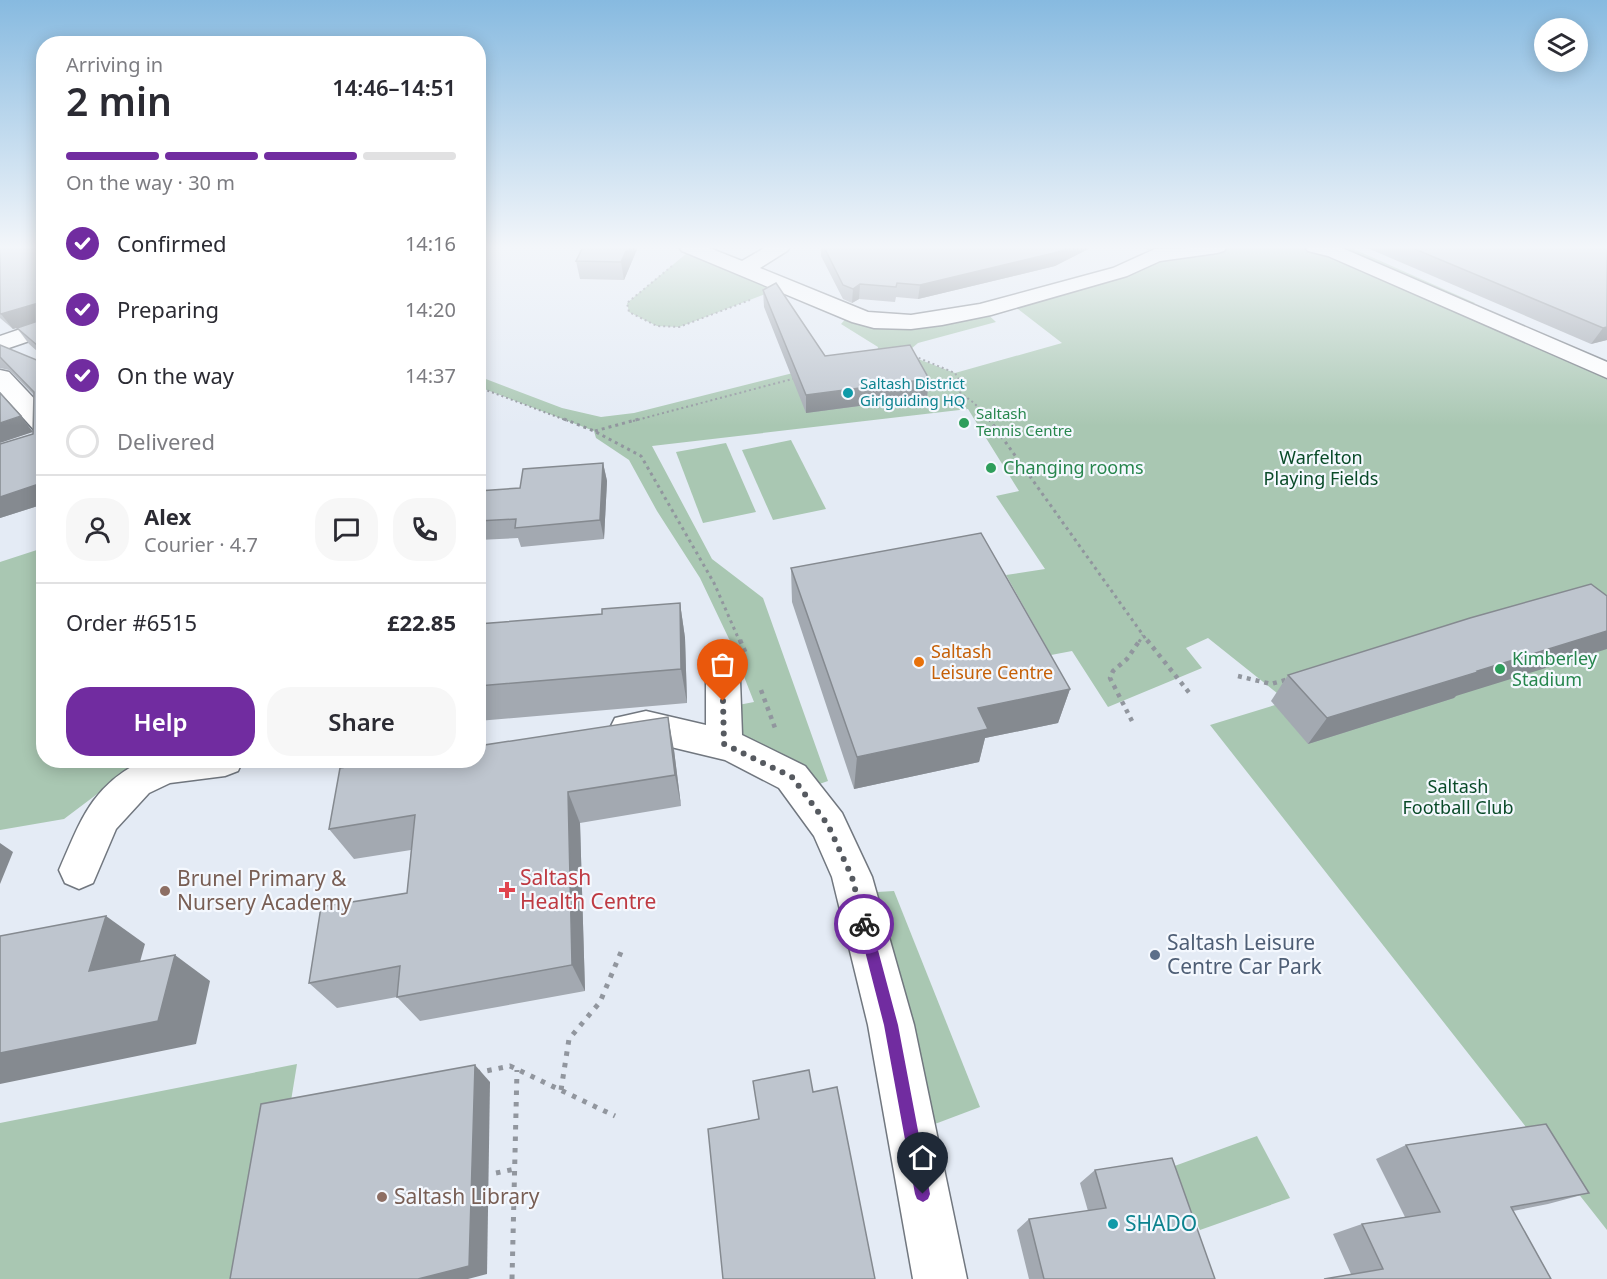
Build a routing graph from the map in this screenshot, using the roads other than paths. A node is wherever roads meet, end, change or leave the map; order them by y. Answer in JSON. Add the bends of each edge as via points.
{"nodes":[{"id":1,"x":834,"y":307,"type":"edge"},
{"id":2,"x":995,"y":307,"type":"edge"},
{"id":3,"x":1459,"y":307,"type":"edge"},
{"id":4,"x":36,"y":331,"type":"edge"},
{"id":5,"x":0,"y":344,"type":"edge"},
{"id":6,"x":1607,"y":372,"type":"edge"},
{"id":7,"x":0,"y":377,"type":"edge"},
{"id":8,"x":36,"y":430,"type":"edge"},
{"id":9,"x":736,"y":669,"type":"road end"},
{"id":10,"x":594,"y":733,"type":"edge"},
{"id":11,"x":724,"y":744,"type":"junction"},
{"id":12,"x":165,"y":768,"type":"edge"},
{"id":13,"x":79,"y":870,"type":"dead end"},
{"id":14,"x":940,"y":1279,"type":"edge"}],
"edges":[{"from":1,"to":2,"type":"street","via":[[874,321],[911,322]]},
{"from":3,"to":6,"type":"street"},
{"from":4,"to":5,"type":"street"},
{"from":7,"to":8,"type":"street"},
{"from":9,"to":11,"type":"street"},
{"from":10,"to":11,"type":"street","via":[[646,726]]},
{"from":11,"to":14,"type":"street","via":[[792,777],[828,825],[852,877],[891,1025]]},
{"from":12,"to":13,"type":"street","via":[[136,782],[101,818]]}]}
